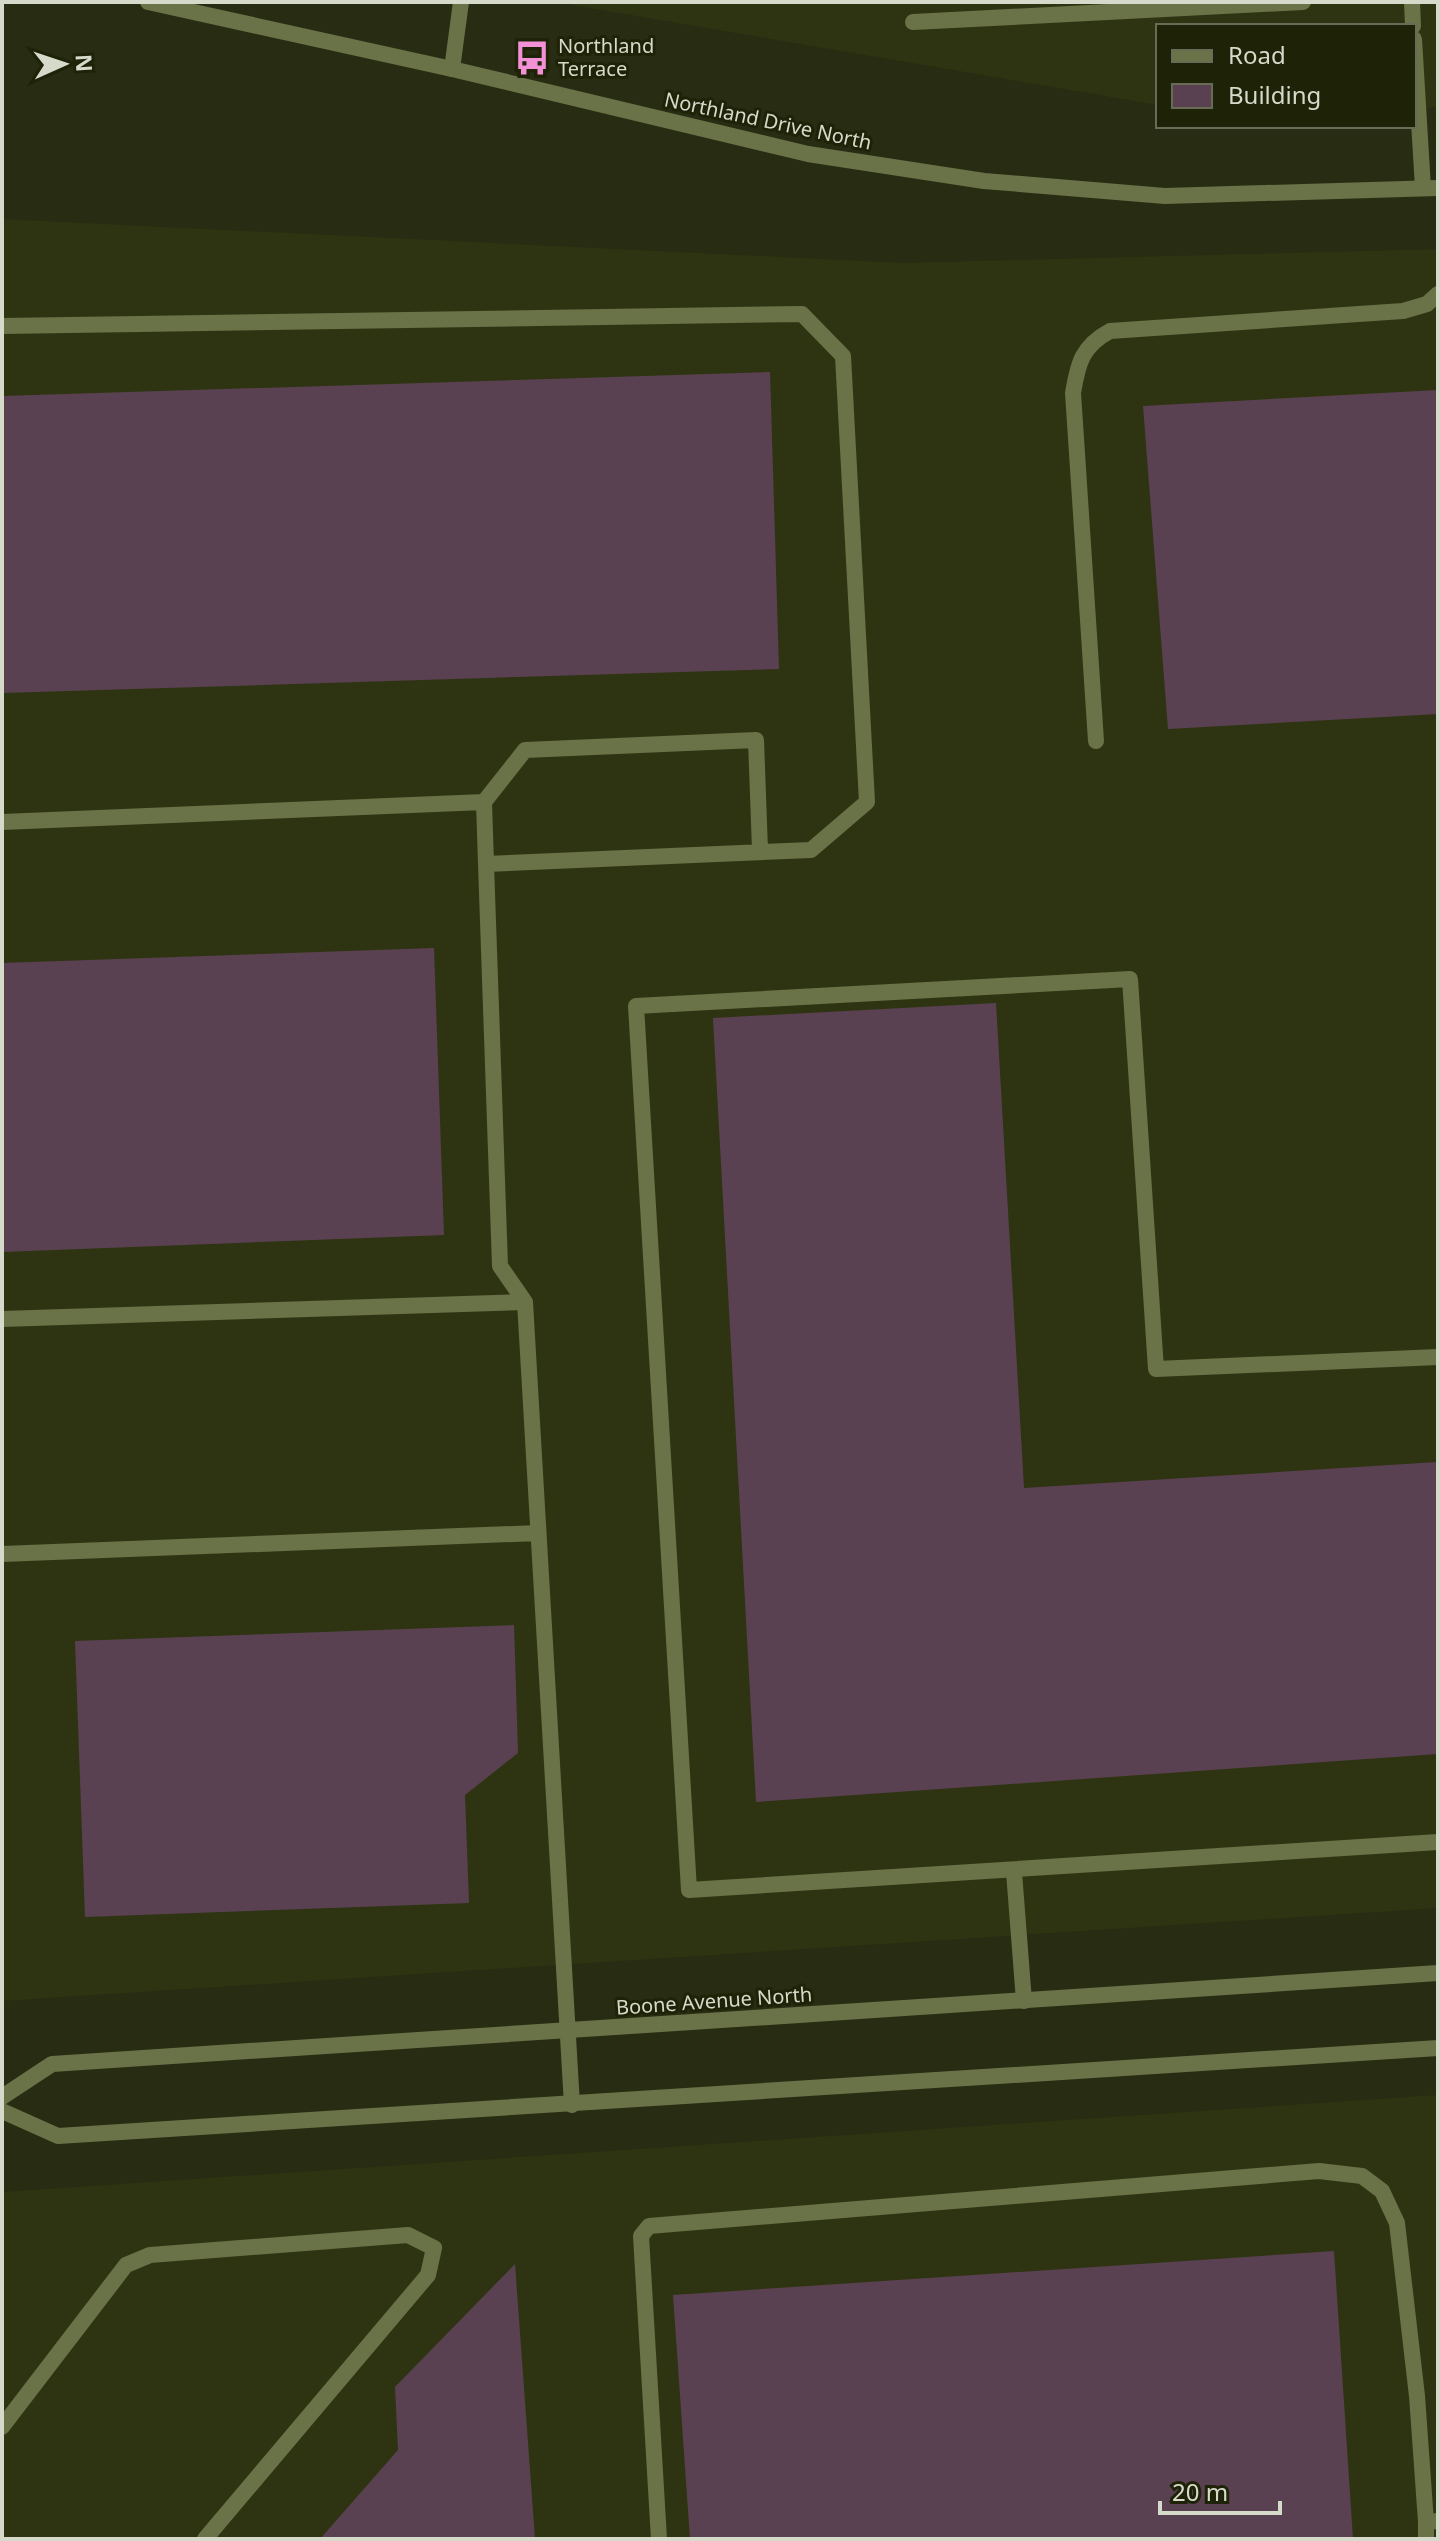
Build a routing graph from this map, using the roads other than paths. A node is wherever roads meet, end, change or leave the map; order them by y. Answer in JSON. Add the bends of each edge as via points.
{"nodes":[{"id":1,"x":148,"y":2,"type":"edge"},
{"id":2,"x":461,"y":2,"type":"edge"},
{"id":3,"x":1303,"y":2,"type":"edge"},
{"id":4,"x":1412,"y":2,"type":"edge"},
{"id":5,"x":913,"y":22,"type":"dead end"},
{"id":6,"x":1413,"y":24,"type":"edge"},
{"id":7,"x":1416,"y":57,"type":"edge"},
{"id":8,"x":452,"y":69,"type":"junction"},
{"id":9,"x":1431,"y":188,"type":"edge"},
{"id":10,"x":1438,"y":294,"type":"edge"},
{"id":11,"x":2,"y":326,"type":"edge"},
{"id":12,"x":1096,"y":741,"type":"dead end"},
{"id":13,"x":484,"y":802,"type":"junction"},
{"id":14,"x":2,"y":822,"type":"edge"},
{"id":15,"x":760,"y":850,"type":"junction"},
{"id":16,"x":486,"y":864,"type":"junction"},
{"id":17,"x":525,"y":1302,"type":"junction"},
{"id":18,"x":2,"y":1319,"type":"edge"},
{"id":19,"x":1438,"y":1357,"type":"edge"},
{"id":20,"x":538,"y":1533,"type":"junction"},
{"id":21,"x":2,"y":1554,"type":"edge"},
{"id":22,"x":1438,"y":1842,"type":"edge"},
{"id":23,"x":1014,"y":1872,"type":"junction"},
{"id":24,"x":1438,"y":1973,"type":"edge"},
{"id":25,"x":1024,"y":2001,"type":"junction"},
{"id":26,"x":568,"y":2030,"type":"junction"},
{"id":27,"x":1438,"y":2048,"type":"edge"},
{"id":28,"x":2,"y":2097,"type":"edge"},
{"id":29,"x":572,"y":2105,"type":"junction"},
{"id":30,"x":2,"y":2111,"type":"edge"},
{"id":31,"x":2,"y":2427,"type":"edge"},
{"id":32,"x":1430,"y":2527,"type":"edge"},
{"id":33,"x":205,"y":2539,"type":"edge"},
{"id":34,"x":659,"y":2539,"type":"edge"}],
"edges":[{"from":1,"to":8,"type":"street","name":"Northland Drive North"},
{"from":2,"to":8,"type":"street"},
{"from":3,"to":5,"type":"street"},
{"from":4,"to":6,"type":"street"},
{"from":7,"to":9,"type":"street"},
{"from":8,"to":9,"type":"street","name":"Northland Drive North","via":[[808,154],[984,181],[1165,196]]},
{"from":10,"to":12,"type":"street","via":[[1427,304],[1403,311],[1110,331],[1090,341],[1078,361],[1073,393]]},
{"from":11,"to":15,"type":"street","via":[[802,314],[843,356],[867,802],[811,850]]},
{"from":13,"to":14,"type":"street"},
{"from":13,"to":15,"type":"street","via":[[525,750],[756,740]]},
{"from":13,"to":16,"type":"street"},
{"from":15,"to":16,"type":"street"},
{"from":16,"to":17,"type":"street","via":[[500,1266]]},
{"from":17,"to":18,"type":"street"},
{"from":17,"to":20,"type":"street"},
{"from":19,"to":23,"type":"street","via":[[1156,1369],[1130,979],[636,1006],[689,1890]]},
{"from":20,"to":21,"type":"street"},
{"from":20,"to":26,"type":"street"},
{"from":22,"to":23,"type":"street"},
{"from":23,"to":25,"type":"street"},
{"from":24,"to":25,"type":"street","name":"Boone Avenue North"},
{"from":25,"to":26,"type":"street","name":"Boone Avenue North"},
{"from":26,"to":28,"type":"street","name":"Boone Avenue North","via":[[52,2064]]},
{"from":26,"to":29,"type":"street"},
{"from":27,"to":29,"type":"street"},
{"from":29,"to":30,"type":"street","via":[[58,2136]]},
{"from":31,"to":33,"type":"street","via":[[126,2265],[150,2255],[408,2235],[434,2248],[428,2275]]},
{"from":32,"to":34,"type":"street","via":[[1397,2223],[1382,2191],[1362,2176],[1319,2171],[649,2226],[641,2236]]}]}
